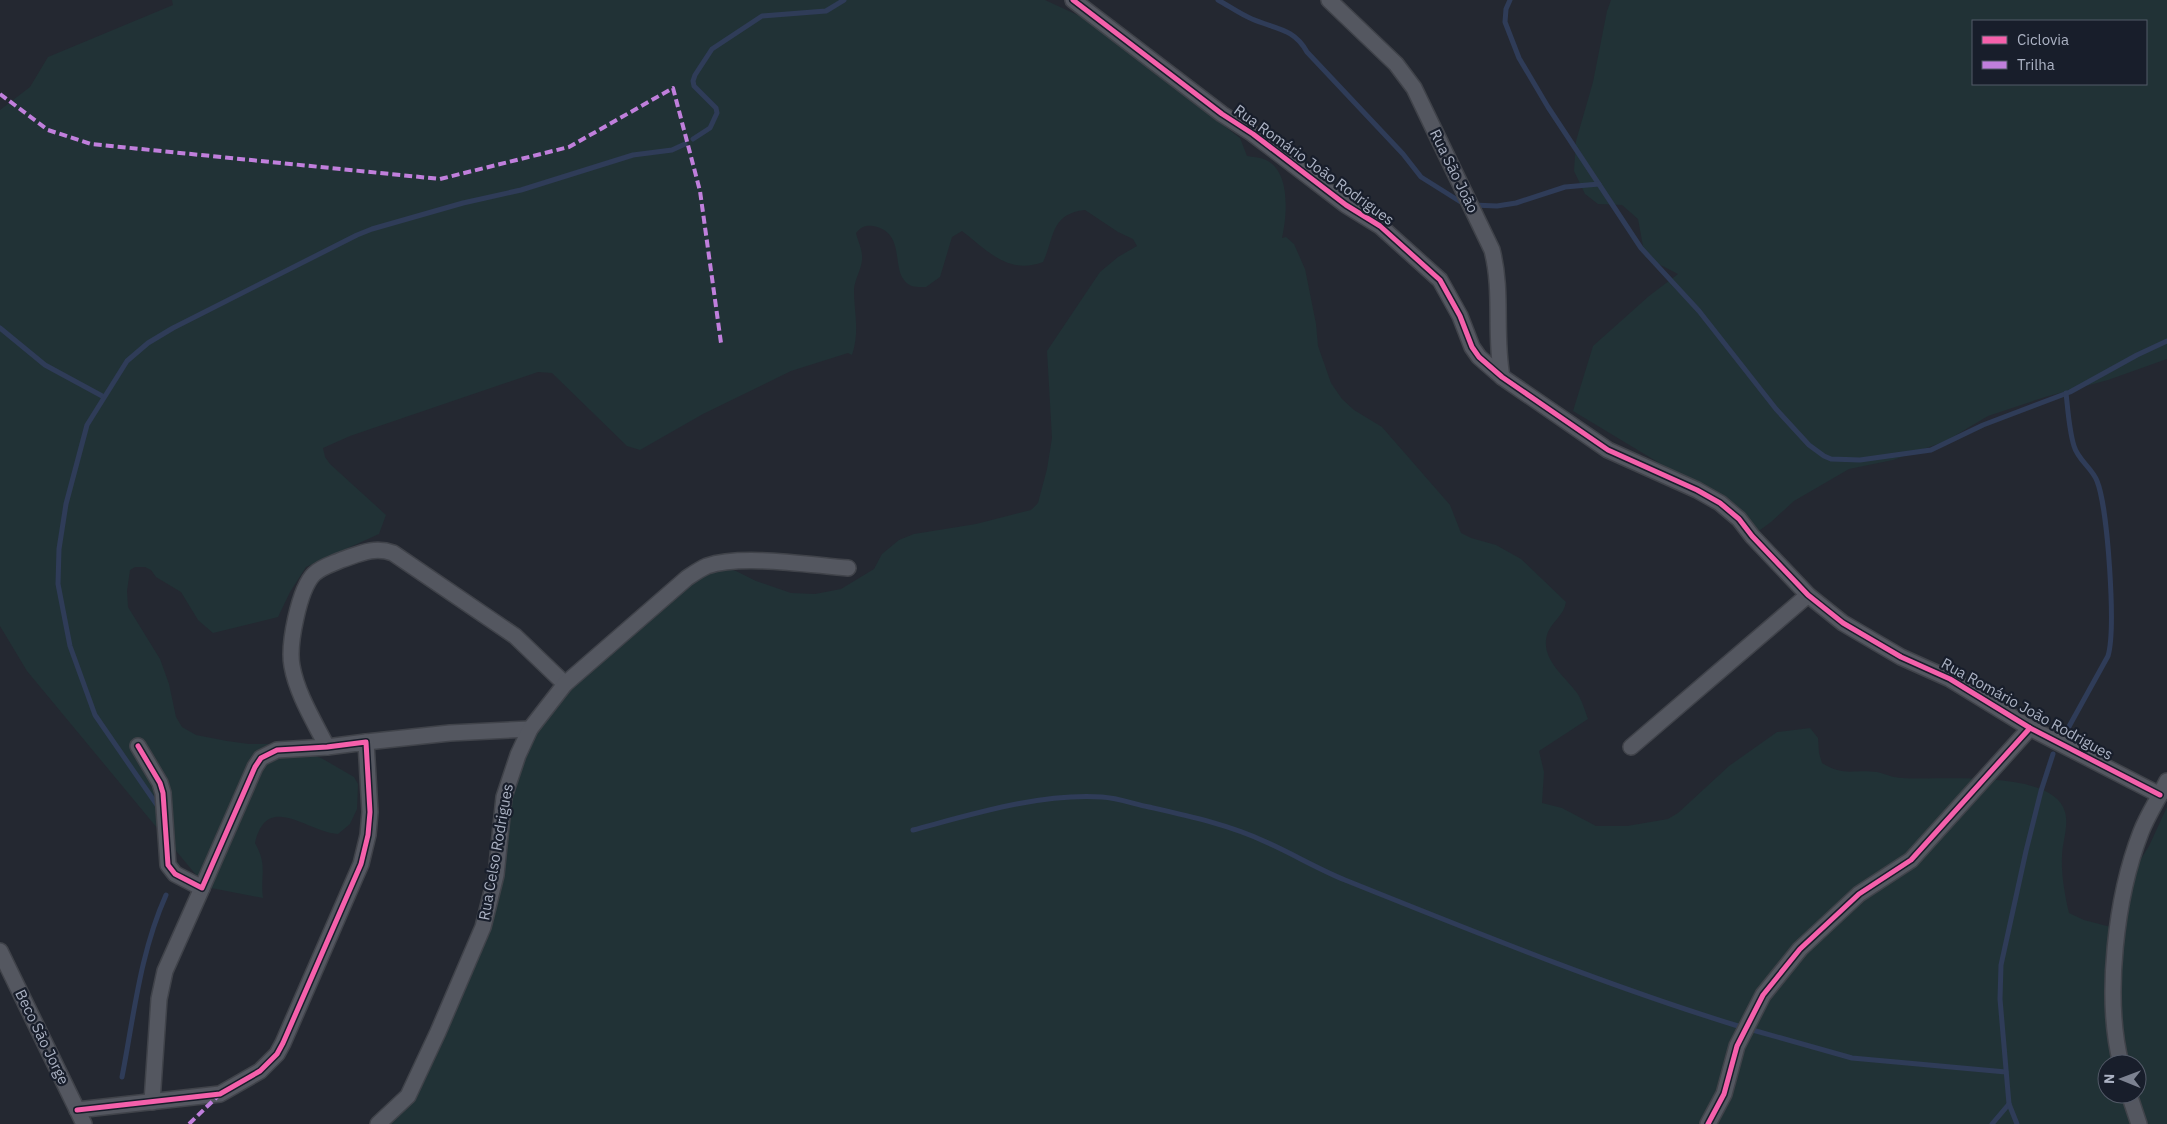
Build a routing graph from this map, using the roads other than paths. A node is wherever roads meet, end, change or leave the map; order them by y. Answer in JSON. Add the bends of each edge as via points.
{"nodes":[{"id":1,"x":1073,"y":0,"type":"edge"},
{"id":2,"x":1328,"y":0,"type":"edge"},
{"id":3,"x":1502,"y":377,"type":"junction"},
{"id":4,"x":848,"y":568,"type":"dead end"},
{"id":5,"x":1808,"y":595,"type":"junction"},
{"id":6,"x":565,"y":684,"type":"junction"},
{"id":7,"x":2030,"y":728,"type":"junction"},
{"id":8,"x":530,"y":729,"type":"junction"},
{"id":9,"x":366,"y":742,"type":"junction"},
{"id":10,"x":138,"y":746,"type":"dead end"},
{"id":11,"x":327,"y":747,"type":"junction"},
{"id":12,"x":1631,"y":747,"type":"dead end"},
{"id":13,"x":2167,"y":781,"type":"edge"},
{"id":14,"x":2160,"y":795,"type":"junction"},
{"id":15,"x":202,"y":888,"type":"junction"},
{"id":16,"x":0,"y":950,"type":"edge"},
{"id":17,"x":2120,"y":1054,"type":"edge"},
{"id":18,"x":152,"y":1102,"type":"junction"},
{"id":19,"x":2132,"y":1104,"type":"edge"},
{"id":20,"x":77,"y":1110,"type":"junction"},
{"id":21,"x":84,"y":1124,"type":"edge"},
{"id":22,"x":378,"y":1124,"type":"edge"},
{"id":23,"x":1708,"y":1124,"type":"edge"},
{"id":24,"x":2139,"y":1124,"type":"edge"}],
"edges":[{"from":1,"to":3,"type":"street","name":"Rua Romário João Rodrigues","via":[[1222,114],[1254,134],[1346,205],[1380,226],[1440,280],[1479,358]]},
{"from":2,"to":3,"type":"street","name":"Rua São João","via":[[1396,64],[1414,88],[1492,250],[1499,287],[1497,336]]},
{"from":3,"to":5,"type":"street","name":"Rua Romário João Rodrigues","via":[[1608,450],[1720,503],[1739,519]]},
{"from":4,"to":6,"type":"street","name":"Rua Celso Rodrigues","via":[[750,561],[706,566],[687,578]]},
{"from":5,"to":7,"type":"street","name":"Rua Romário João Rodrigues","via":[[1872,641],[1950,679]]},
{"from":5,"to":12,"type":"street"},
{"from":6,"to":8,"type":"street","name":"Rua Celso Rodrigues"},
{"from":6,"to":11,"type":"street","via":[[515,636],[401,558],[386,550],[368,551],[322,568],[310,579],[304,588],[294,634],[292,664],[299,689]]},
{"from":7,"to":14,"type":"street","name":"Rua Romário João Rodrigues"},
{"from":7,"to":23,"type":"street","via":[[1911,860],[1859,894],[1800,949],[1763,995],[1737,1046],[1724,1094]]},
{"from":8,"to":9,"type":"street","via":[[450,732]]},
{"from":8,"to":22,"type":"street","name":"Rua Celso Rodrigues","via":[[504,797],[496,874],[483,927],[408,1096]]},
{"from":9,"to":11,"type":"street"},
{"from":9,"to":18,"type":"street","via":[[370,812],[361,864],[277,1054],[260,1071],[220,1094]]},
{"from":10,"to":15,"type":"street","via":[[164,793],[168,865],[175,874]]},
{"from":11,"to":15,"type":"street","via":[[277,750],[261,758]]},
{"from":13,"to":14,"type":"street"},
{"from":14,"to":17,"type":"street","via":[[2142,830],[2128,871],[2114,947],[2115,1025]]},
{"from":15,"to":18,"type":"street","via":[[165,971],[159,999]]},
{"from":16,"to":20,"type":"street","name":"Beco São Jorge"},
{"from":18,"to":20,"type":"street"},
{"from":19,"to":24,"type":"street"},
{"from":20,"to":21,"type":"street","name":"Beco São Jorge"}]}
